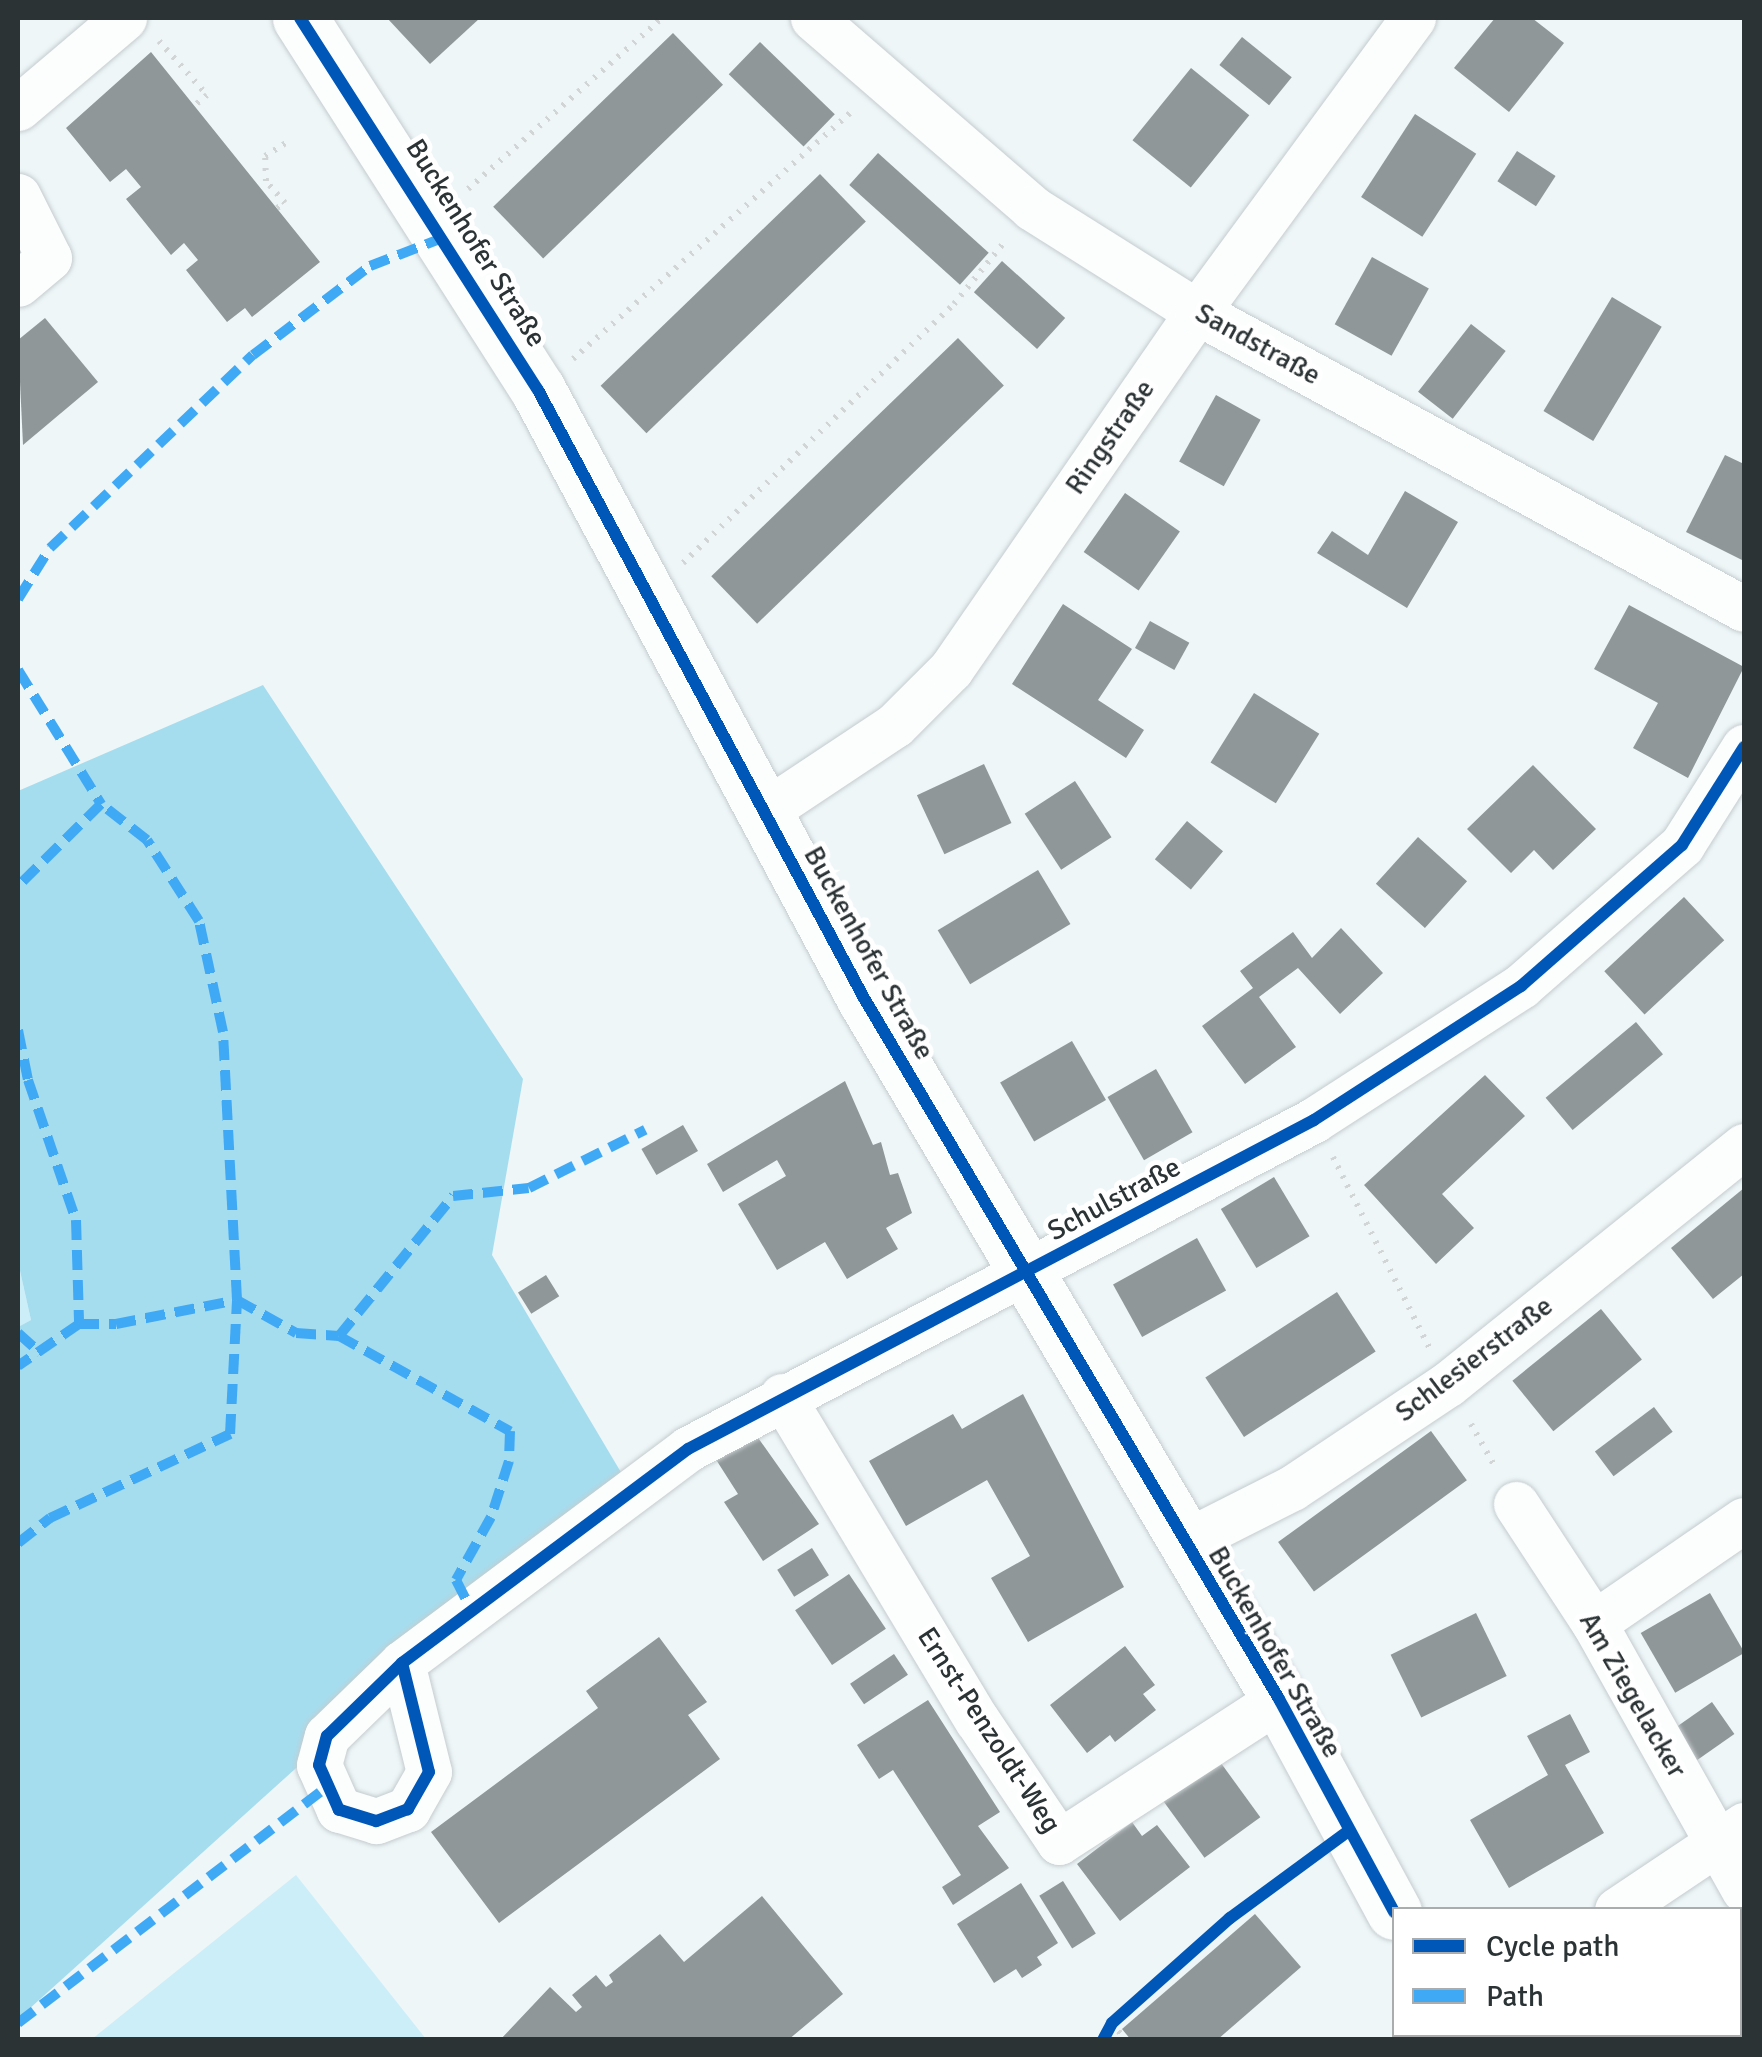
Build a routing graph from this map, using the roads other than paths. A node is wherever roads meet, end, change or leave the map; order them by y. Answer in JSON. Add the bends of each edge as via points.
{"nodes":[{"id":1,"x":300,"y":18,"type":"edge"},
{"id":2,"x":813,"y":18,"type":"edge"},
{"id":3,"x":1412,"y":18,"type":"edge"},
{"id":4,"x":137,"y":24,"type":"edge"},
{"id":5,"x":18,"y":108,"type":"edge"},
{"id":6,"x":18,"y":196,"type":"edge"},
{"id":7,"x":18,"y":284,"type":"edge"},
{"id":8,"x":1197,"y":312,"type":"junction"},
{"id":9,"x":1744,"y":609,"type":"edge"},
{"id":10,"x":1744,"y":747,"type":"edge"},
{"id":11,"x":764,"y":812,"type":"junction"},
{"id":12,"x":1744,"y":1146,"type":"edge"},
{"id":13,"x":1027,"y":1274,"type":"junction"},
{"id":14,"x":782,"y":1396,"type":"junction"},
{"id":15,"x":1516,"y":1504,"type":"road end"},
{"id":16,"x":1744,"y":1520,"type":"edge"},
{"id":17,"x":1183,"y":1543,"type":"junction"},
{"id":18,"x":1594,"y":1623,"type":"junction"},
{"id":19,"x":402,"y":1663,"type":"dead end"},
{"id":20,"x":1280,"y":1699,"type":"junction"},
{"id":21,"x":1731,"y":1835,"type":"edge"},
{"id":22,"x":1744,"y":1890,"type":"edge"},
{"id":23,"x":1623,"y":1907,"type":"edge"},
{"id":24,"x":1392,"y":1908,"type":"edge"}],
"edges":[{"from":1,"to":11,"type":"street","name":"Buckenhofer Straße","via":[[538,390]]},
{"from":2,"to":8,"type":"street","name":"Sandstraße","via":[[1032,208]]},
{"from":3,"to":8,"type":"street","name":"Ringstraße"},
{"from":4,"to":5,"type":"street"},
{"from":6,"to":7,"type":"street","via":[[49,258]]},
{"from":8,"to":9,"type":"street","name":"Sandstraße"},
{"from":8,"to":11,"type":"street","name":"Ringstraße","via":[[950,668],[895,725]]},
{"from":10,"to":13,"type":"street","name":"Schulstraße","via":[[1682,845],[1521,986],[1314,1120]]},
{"from":11,"to":13,"type":"street","name":"Buckenhofer Straße","via":[[928,1113]]},
{"from":12,"to":17,"type":"street","name":"Schlesierstraße","via":[[1448,1384],[1292,1488]]},
{"from":13,"to":14,"type":"street","name":"Schulstraße"},
{"from":13,"to":17,"type":"street","name":"Buckenhofer Straße"},
{"from":14,"to":19,"type":"street","name":"Schulstraße","via":[[688,1449]]},
{"from":14,"to":20,"type":"street","name":"Ernst-Penzoldt-Weg","via":[[1059,1842]]},
{"from":15,"to":18,"type":"street","name":"Am Ziegelacker"},
{"from":16,"to":18,"type":"street"},
{"from":17,"to":20,"type":"street","name":"Buckenhofer Straße"},
{"from":18,"to":21,"type":"street","name":"Am Ziegelacker"},
{"from":20,"to":24,"type":"street","name":"Buckenhofer Straße"},
{"from":21,"to":22,"type":"street","name":"Am Ziegelacker"},
{"from":21,"to":23,"type":"street"}]}
